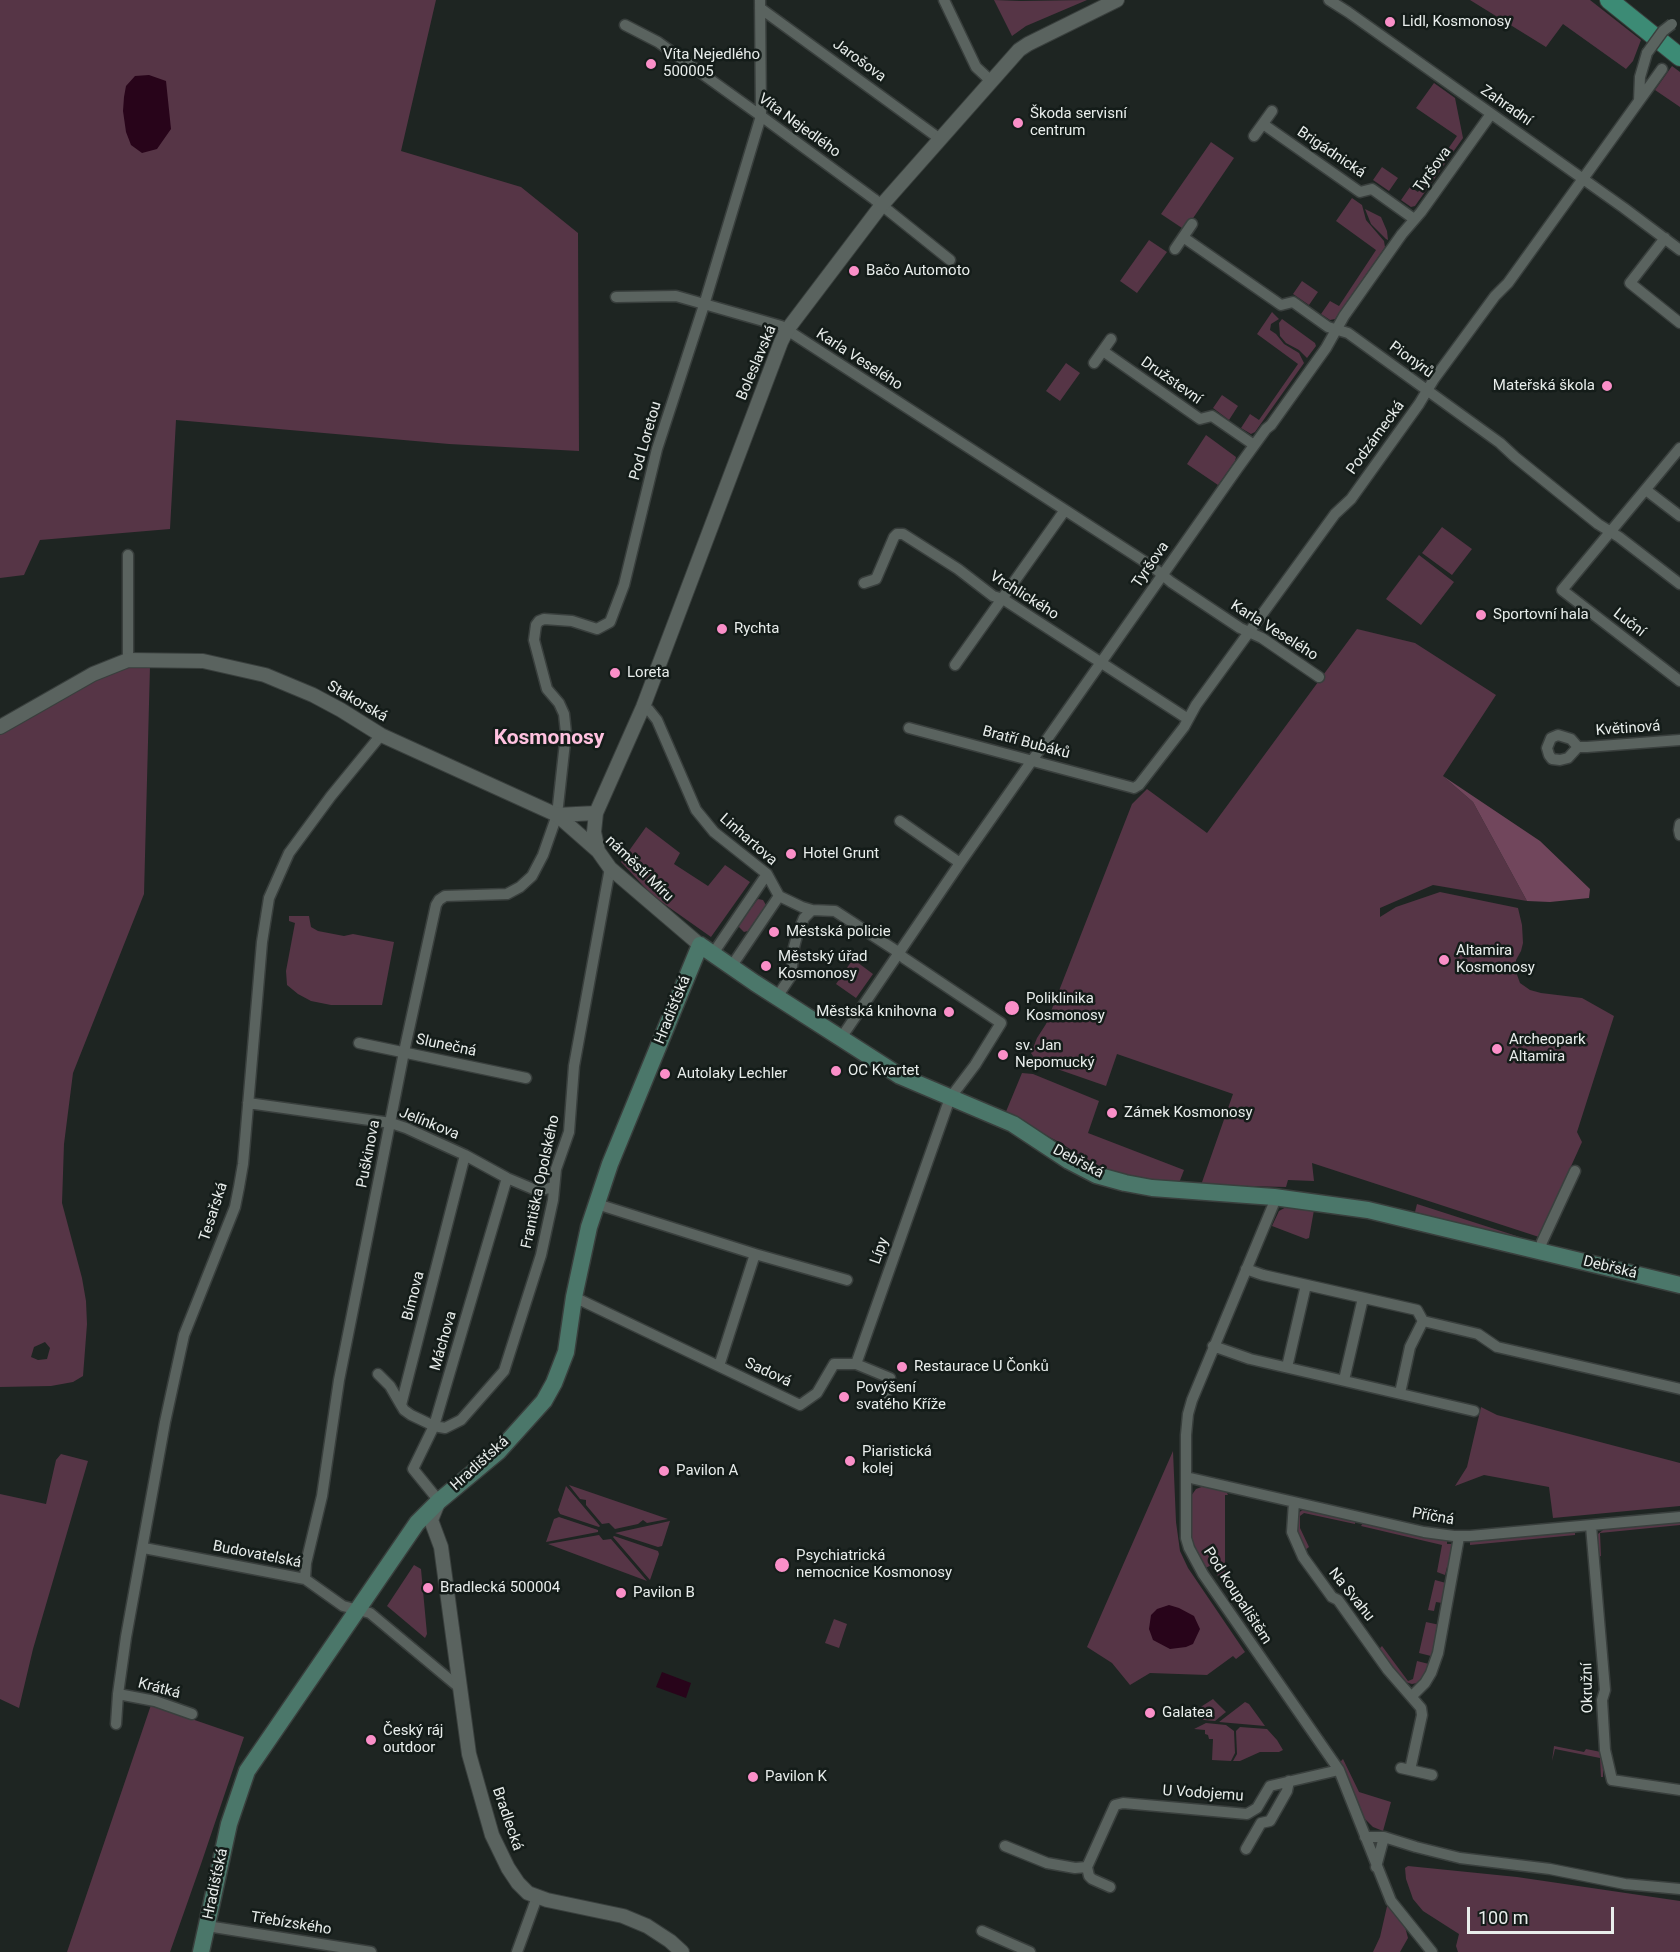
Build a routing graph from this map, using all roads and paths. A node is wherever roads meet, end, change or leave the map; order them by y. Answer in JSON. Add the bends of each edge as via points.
{"nodes":[{"id":1,"x":944,"y":0,"type":"edge"},
{"id":2,"x":1117,"y":0,"type":"edge"},
{"id":3,"x":1329,"y":0,"type":"edge"},
{"id":4,"x":1609,"y":0,"type":"edge"},
{"id":5,"x":760,"y":4,"type":"edge"},
{"id":6,"x":1676,"y":22,"type":"edge"},
{"id":7,"x":625,"y":25,"type":"dead end"},
{"id":8,"x":1680,"y":57,"type":"edge"},
{"id":9,"x":1662,"y":69,"type":"dead end"},
{"id":10,"x":991,"y":81,"type":"junction"},
{"id":11,"x":1639,"y":102,"type":"junction"},
{"id":12,"x":1272,"y":111,"type":"dead end"},
{"id":13,"x":1491,"y":114,"type":"junction"},
{"id":14,"x":761,"y":116,"type":"junction"},
{"id":15,"x":1263,"y":124,"type":"junction"},
{"id":16,"x":1254,"y":136,"type":"dead end"},
{"id":17,"x":940,"y":139,"type":"junction"},
{"id":18,"x":1582,"y":179,"type":"junction"},
{"id":19,"x":881,"y":206,"type":"junction"},
{"id":20,"x":1414,"y":219,"type":"junction"},
{"id":21,"x":1192,"y":224,"type":"dead end"},
{"id":22,"x":1183,"y":237,"type":"junction"},
{"id":23,"x":1665,"y":238,"type":"junction"},
{"id":24,"x":1175,"y":249,"type":"dead end"},
{"id":25,"x":1680,"y":250,"type":"edge"},
{"id":26,"x":950,"y":260,"type":"dead end"},
{"id":27,"x":616,"y":297,"type":"dead end"},
{"id":28,"x":704,"y":305,"type":"junction"},
{"id":29,"x":1680,"y":323,"type":"edge"},
{"id":30,"x":787,"y":330,"type":"junction"},
{"id":31,"x":1337,"y":330,"type":"junction"},
{"id":32,"x":1111,"y":339,"type":"dead end"},
{"id":33,"x":1103,"y":351,"type":"junction"},
{"id":34,"x":1094,"y":363,"type":"dead end"},
{"id":35,"x":1427,"y":391,"type":"junction"},
{"id":36,"x":1254,"y":446,"type":"junction"},
{"id":37,"x":1679,"y":452,"type":"edge"},
{"id":38,"x":1646,"y":490,"type":"junction"},
{"id":39,"x":1065,"y":510,"type":"junction"},
{"id":40,"x":1680,"y":516,"type":"edge"},
{"id":41,"x":1610,"y":531,"type":"junction"},
{"id":42,"x":128,"y":555,"type":"dead end"},
{"id":43,"x":1163,"y":575,"type":"junction"},
{"id":44,"x":864,"y":583,"type":"dead end"},
{"id":45,"x":1680,"y":584,"type":"edge"},
{"id":46,"x":1003,"y":599,"type":"junction"},
{"id":47,"x":1249,"y":633,"type":"junction"},
{"id":48,"x":128,"y":660,"type":"junction"},
{"id":49,"x":1101,"y":663,"type":"junction"},
{"id":50,"x":955,"y":665,"type":"dead end"},
{"id":51,"x":1318,"y":677,"type":"dead end"},
{"id":52,"x":1680,"y":681,"type":"edge"},
{"id":53,"x":643,"y":707,"type":"junction"},
{"id":54,"x":1188,"y":719,"type":"junction"},
{"id":55,"x":0,"y":727,"type":"edge"},
{"id":56,"x":909,"y":728,"type":"dead end"},
{"id":57,"x":381,"y":735,"type":"junction"},
{"id":58,"x":1680,"y":741,"type":"edge"},
{"id":59,"x":1578,"y":747,"type":"dead end"},
{"id":60,"x":1033,"y":761,"type":"junction"},
{"id":61,"x":1134,"y":788,"type":"joint"},
{"id":62,"x":596,"y":813,"type":"junction"},
{"id":63,"x":557,"y":815,"type":"junction"},
{"id":64,"x":900,"y":821,"type":"dead end"},
{"id":65,"x":1680,"y":824,"type":"edge"},
{"id":66,"x":1680,"y":835,"type":"edge"},
{"id":67,"x":598,"y":851,"type":"junction"},
{"id":68,"x":960,"y":863,"type":"junction"},
{"id":69,"x":610,"y":868,"type":"junction"},
{"id":70,"x":767,"y":874,"type":"junction"},
{"id":71,"x":780,"y":896,"type":"junction"},
{"id":72,"x":813,"y":910,"type":"junction"},
{"id":73,"x":706,"y":950,"type":"junction"},
{"id":74,"x":899,"y":953,"type":"junction"},
{"id":75,"x":731,"y":967,"type":"junction"},
{"id":76,"x":777,"y":997,"type":"junction"},
{"id":77,"x":840,"y":1038,"type":"junction"},
{"id":78,"x":359,"y":1043,"type":"dead end"},
{"id":79,"x":404,"y":1052,"type":"junction"},
{"id":80,"x":526,"y":1078,"type":"dead end"},
{"id":81,"x":950,"y":1098,"type":"junction"},
{"id":82,"x":249,"y":1103,"type":"junction"},
{"id":83,"x":391,"y":1123,"type":"junction"},
{"id":84,"x":465,"y":1155,"type":"junction"},
{"id":85,"x":1575,"y":1171,"type":"dead end"},
{"id":86,"x":507,"y":1178,"type":"junction"},
{"id":87,"x":553,"y":1187,"type":"junction"},
{"id":88,"x":1274,"y":1197,"type":"junction"},
{"id":89,"x":597,"y":1204,"type":"junction"},
{"id":90,"x":1540,"y":1251,"type":"junction"},
{"id":91,"x":755,"y":1254,"type":"junction"},
{"id":92,"x":1246,"y":1269,"type":"junction"},
{"id":93,"x":847,"y":1280,"type":"dead end"},
{"id":94,"x":1306,"y":1285,"type":"junction"},
{"id":95,"x":1680,"y":1286,"type":"edge"},
{"id":96,"x":574,"y":1297,"type":"junction"},
{"id":97,"x":1363,"y":1298,"type":"junction"},
{"id":98,"x":1423,"y":1321,"type":"junction"},
{"id":99,"x":1214,"y":1346,"type":"junction"},
{"id":100,"x":856,"y":1364,"type":"junction"},
{"id":101,"x":719,"y":1366,"type":"junction"},
{"id":102,"x":1287,"y":1367,"type":"junction"},
{"id":103,"x":378,"y":1374,"type":"dead end"},
{"id":104,"x":1344,"y":1380,"type":"junction"},
{"id":105,"x":1680,"y":1389,"type":"edge"},
{"id":106,"x":1400,"y":1393,"type":"junction"},
{"id":107,"x":886,"y":1394,"type":"dead end"},
{"id":108,"x":401,"y":1405,"type":"junction"},
{"id":109,"x":1474,"y":1411,"type":"dead end"},
{"id":110,"x":434,"y":1425,"type":"junction"},
{"id":111,"x":1186,"y":1478,"type":"junction"},
{"id":112,"x":439,"y":1501,"type":"junction"},
{"id":113,"x":1294,"y":1502,"type":"junction"},
{"id":114,"x":1680,"y":1517,"type":"edge"},
{"id":115,"x":1591,"y":1526,"type":"junction"},
{"id":116,"x":1459,"y":1537,"type":"junction"},
{"id":117,"x":144,"y":1548,"type":"junction"},
{"id":118,"x":305,"y":1579,"type":"junction"},
{"id":119,"x":357,"y":1610,"type":"junction"},
{"id":120,"x":461,"y":1689,"type":"junction"},
{"id":121,"x":118,"y":1694,"type":"junction"},
{"id":122,"x":1412,"y":1696,"type":"junction"},
{"id":123,"x":192,"y":1714,"type":"dead end"},
{"id":124,"x":116,"y":1724,"type":"dead end"},
{"id":125,"x":1339,"y":1770,"type":"junction"},
{"id":126,"x":1432,"y":1775,"type":"dead end"},
{"id":127,"x":1289,"y":1780,"type":"junction"},
{"id":128,"x":1680,"y":1790,"type":"edge"},
{"id":129,"x":1384,"y":1837,"type":"junction"},
{"id":130,"x":1365,"y":1838,"type":"junction"},
{"id":131,"x":1005,"y":1846,"type":"dead end"},
{"id":132,"x":1246,"y":1849,"type":"dead end"},
{"id":133,"x":1088,"y":1867,"type":"junction"},
{"id":134,"x":1376,"y":1867,"type":"junction"},
{"id":135,"x":1110,"y":1887,"type":"dead end"},
{"id":136,"x":1680,"y":1889,"type":"edge"},
{"id":137,"x":537,"y":1897,"type":"junction"},
{"id":138,"x":207,"y":1926,"type":"junction"},
{"id":139,"x":982,"y":1931,"type":"dead end"},
{"id":140,"x":357,"y":1951,"type":"edge"},
{"id":141,"x":1027,"y":1951,"type":"edge"},
{"id":142,"x":201,"y":1952,"type":"edge"},
{"id":143,"x":371,"y":1952,"type":"edge"},
{"id":144,"x":518,"y":1952,"type":"edge"},
{"id":145,"x":682,"y":1952,"type":"edge"},
{"id":146,"x":1432,"y":1952,"type":"edge"}],
"edges":[{"from":1,"to":10,"type":"street","via":[[976,67]]},
{"from":2,"to":10,"type":"street","name":"Boleslavská","via":[[1023,46]]},
{"from":3,"to":13,"type":"street","name":"Zahradní"},
{"from":4,"to":8,"type":"main road"},
{"from":5,"to":14,"type":"street","name":"Pod Loretou"},
{"from":5,"to":17,"type":"street","name":"Jarošova"},
{"from":6,"to":11,"type":"street","bridge":true,"via":[[1647,53],[1640,77]]},
{"from":7,"to":14,"type":"street","name":"Víta Nejedlého","via":[[658,42]]},
{"from":9,"to":11,"type":"street","name":"Podzámecká"},
{"from":10,"to":17,"type":"street","name":"Boleslavská"},
{"from":11,"to":18,"type":"street","name":"Podzámecká"},
{"from":12,"to":15,"type":"street"},
{"from":13,"to":18,"type":"street","name":"Zahradní"},
{"from":13,"to":20,"type":"street","name":"Tyršova"},
{"from":14,"to":19,"type":"street","name":"Víta Nejedlého"},
{"from":14,"to":28,"type":"street","name":"Pod Loretou"},
{"from":15,"to":16,"type":"street"},
{"from":15,"to":20,"type":"street","name":"Brigádnická","via":[[1360,192],[1372,189]]},
{"from":17,"to":19,"type":"street","name":"Boleslavská"},
{"from":18,"to":23,"type":"street","name":"Zahradní"},
{"from":18,"to":35,"type":"street","name":"Podzámecká"},
{"from":19,"to":26,"type":"street","name":"Víta Nejedlého"},
{"from":19,"to":30,"type":"street","name":"Boleslavská"},
{"from":20,"to":31,"type":"street","name":"Tyršova"},
{"from":21,"to":22,"type":"street"},
{"from":22,"to":24,"type":"street"},
{"from":22,"to":31,"type":"street","name":"Pionýrů","via":[[1281,305],[1293,302]]},
{"from":23,"to":25,"type":"street","name":"Zahradní"},
{"from":23,"to":29,"type":"street","via":[[1630,283]]},
{"from":27,"to":28,"type":"street","name":"Karla Veselého","via":[[676,296]]},
{"from":28,"to":30,"type":"street","name":"Karla Veselého"},
{"from":28,"to":63,"type":"street","name":"Pod Loretou","via":[[657,449],[624,585],[610,622],[597,629],[572,621],[544,619],[536,625],[534,640],[547,689],[564,714],[566,733]]},
{"from":30,"to":39,"type":"street","name":"Karla Veselého"},
{"from":30,"to":53,"type":"street","name":"Boleslavská"},
{"from":31,"to":35,"type":"street","name":"Pionýrů","via":[[1348,333]]},
{"from":31,"to":36,"type":"street","name":"Tyršova"},
{"from":32,"to":33,"type":"street"},
{"from":33,"to":34,"type":"street"},
{"from":33,"to":36,"type":"street","name":"Družstevní","via":[[1200,419],[1212,416]]},
{"from":35,"to":41,"type":"street","name":"Pionýrů","via":[[1500,443]]},
{"from":35,"to":47,"type":"street","name":"Podzámecká"},
{"from":36,"to":43,"type":"street","name":"Tyršova"},
{"from":37,"to":38,"type":"street"},
{"from":38,"to":40,"type":"street"},
{"from":38,"to":41,"type":"street"},
{"from":39,"to":43,"type":"street","name":"Karla Veselého"},
{"from":39,"to":46,"type":"street"},
{"from":41,"to":45,"type":"street","name":"Pionýrů"},
{"from":41,"to":52,"type":"street","name":"Luční","via":[[1562,590]]},
{"from":42,"to":48,"type":"street"},
{"from":43,"to":47,"type":"street","name":"Karla Veselého"},
{"from":43,"to":49,"type":"street","name":"Tyršova"},
{"from":44,"to":46,"type":"street","name":"Vrchlického","via":[[876,579],[894,537],[900,534]]},
{"from":46,"to":49,"type":"street","name":"Vrchlického"},
{"from":46,"to":50,"type":"street"},
{"from":47,"to":51,"type":"street","name":"Karla Veselého"},
{"from":47,"to":54,"type":"street","name":"Podzámecká"},
{"from":48,"to":55,"type":"street","name":"Stakorská","via":[[93,674]]},
{"from":48,"to":57,"type":"street","name":"Stakorská","via":[[203,661],[265,675],[341,710]]},
{"from":49,"to":54,"type":"street","name":"Vrchlického"},
{"from":49,"to":60,"type":"street","name":"Tyršova"},
{"from":53,"to":62,"type":"street","name":"Boleslavská"},
{"from":53,"to":70,"type":"street","name":"Linhartova","via":[[657,720],[696,810],[714,832]]},
{"from":54,"to":61,"type":"street","name":"Podzámecká"},
{"from":56,"to":60,"type":"street","name":"Bratří Bubáků"},
{"from":57,"to":63,"type":"street","name":"Stakorská"},
{"from":57,"to":82,"type":"street","name":"Tesařská","via":[[289,852],[269,898]]},
{"from":58,"to":59,"type":"street","name":"Květinová"},
{"from":60,"to":61,"type":"street","name":"Bratří Bubáků"},
{"from":60,"to":68,"type":"street","name":"Tyršova"},
{"from":62,"to":63,"type":"street"},
{"from":62,"to":67,"type":"street","name":"Boleslavská"},
{"from":63,"to":67,"type":"street","name":"náměstí Míru"},
{"from":63,"to":79,"type":"street","name":"Puškinova","via":[[543,855],[532,876],[520,887],[507,894],[445,896],[439,900]]},
{"from":64,"to":68,"type":"street"},
{"from":65,"to":66,"type":"street"},
{"from":67,"to":69,"type":"street","name":"náměstí Míru"},
{"from":68,"to":74,"type":"street","name":"Tyršova"},
{"from":69,"to":73,"type":"street","name":"náměstí Míru"},
{"from":69,"to":87,"type":"street","name":"Františka Opolského","via":[[574,1066],[569,1132]]},
{"from":70,"to":71,"type":"street","name":"Linhartova"},
{"from":70,"to":73,"type":"street"},
{"from":71,"to":72,"type":"street"},
{"from":71,"to":75,"type":"street"},
{"from":72,"to":74,"type":"street","via":[[835,911]]},
{"from":72,"to":76,"type":"street","via":[[798,932],[791,976]]},
{"from":73,"to":75,"type":"main road","name":"Debřská"},
{"from":73,"to":89,"type":"main road","name":"Hradišťská","via":[[615,1153]]},
{"from":74,"to":77,"type":"street","name":"Tyršova"},
{"from":74,"to":81,"type":"street","via":[[1002,1023]]},
{"from":75,"to":76,"type":"main road","name":"Debřská"},
{"from":76,"to":77,"type":"main road","name":"Debřská"},
{"from":77,"to":81,"type":"main road","name":"Debřská","via":[[900,1076]]},
{"from":78,"to":79,"type":"street","name":"Slunečná"},
{"from":79,"to":80,"type":"street","name":"Slunečná"},
{"from":79,"to":83,"type":"street","name":"Puškinova"},
{"from":81,"to":88,"type":"main road","name":"Debřská","via":[[1013,1124],[1069,1161],[1107,1179],[1152,1188]]},
{"from":81,"to":100,"type":"street","name":"Lípy"},
{"from":82,"to":83,"type":"street","name":"Jelínkova"},
{"from":82,"to":117,"type":"street","name":"Tesařská","via":[[235,1207],[184,1335]]},
{"from":83,"to":84,"type":"street","name":"Jelínkova"},
{"from":83,"to":118,"type":"street","name":"Puškinova","via":[[339,1380]]},
{"from":84,"to":86,"type":"street","name":"Jelínkova"},
{"from":84,"to":108,"type":"street","name":"Bímova"},
{"from":85,"to":90,"type":"street"},
{"from":86,"to":87,"type":"street","name":"Jelínkova","via":[[538,1191]]},
{"from":86,"to":110,"type":"street","name":"Máchova"},
{"from":87,"to":110,"type":"street","name":"Františka Opolského","via":[[541,1255],[504,1371],[461,1420],[445,1428]]},
{"from":88,"to":90,"type":"main road","name":"Debřská","via":[[1358,1208]]},
{"from":88,"to":92,"type":"street","name":"Pod koupalištěm"},
{"from":89,"to":91,"type":"street"},
{"from":89,"to":96,"type":"main road","name":"Hradišťská"},
{"from":90,"to":95,"type":"main road","name":"Debřská"},
{"from":91,"to":93,"type":"street"},
{"from":91,"to":101,"type":"street"},
{"from":92,"to":94,"type":"street"},
{"from":92,"to":99,"type":"street","name":"Pod koupalištěm"},
{"from":94,"to":97,"type":"street"},
{"from":94,"to":102,"type":"street"},
{"from":96,"to":101,"type":"street","name":"Sadová"},
{"from":96,"to":112,"type":"main road","name":"Hradišťská","via":[[566,1352],[544,1401],[499,1450]]},
{"from":97,"to":98,"type":"street","via":[[1417,1310]]},
{"from":97,"to":104,"type":"street"},
{"from":98,"to":105,"type":"street","via":[[1478,1334],[1497,1347],[1516,1353]]},
{"from":98,"to":106,"type":"street","via":[[1410,1347]]},
{"from":99,"to":102,"type":"street"},
{"from":99,"to":111,"type":"street","name":"Pod koupalištěm","via":[[1188,1414]]},
{"from":100,"to":101,"type":"street","name":"Sadová","via":[[834,1364],[817,1393],[800,1405]]},
{"from":100,"to":107,"type":"street","via":[[890,1378]]},
{"from":102,"to":104,"type":"street"},
{"from":103,"to":108,"type":"street"},
{"from":104,"to":106,"type":"street"},
{"from":106,"to":109,"type":"street"},
{"from":108,"to":110,"type":"street","via":[[411,1415]]},
{"from":110,"to":112,"type":"street","name":"Máchova","via":[[413,1469]]},
{"from":111,"to":113,"type":"street","name":"Příčná"},
{"from":111,"to":125,"type":"street","name":"Pod koupalištěm","via":[[1185,1526],[1189,1548]]},
{"from":112,"to":119,"type":"main road","name":"Hradišťská","via":[[417,1523]]},
{"from":112,"to":120,"type":"street","name":"Bradlecká","via":[[431,1520],[441,1548]]},
{"from":113,"to":116,"type":"street","name":"Příčná"},
{"from":113,"to":122,"type":"street","name":"Na Svahu","via":[[1292,1532],[1303,1557]]},
{"from":114,"to":115,"type":"street","name":"Příčná"},
{"from":115,"to":116,"type":"street","name":"Příčná"},
{"from":115,"to":128,"type":"street","name":"Okružní","via":[[1605,1690],[1605,1750],[1612,1780]]},
{"from":116,"to":122,"type":"street","via":[[1438,1653],[1425,1683]]},
{"from":117,"to":118,"type":"street","name":"Budovatelská"},
{"from":117,"to":121,"type":"street","name":"Tesařská"},
{"from":118,"to":119,"type":"street","name":"Budovatelská","via":[[343,1606]]},
{"from":119,"to":120,"type":"street","via":[[370,1613]]},
{"from":119,"to":138,"type":"main road","name":"Hradišťská","via":[[247,1771],[229,1824]]},
{"from":120,"to":137,"type":"street","name":"Bradlecká","via":[[469,1754],[492,1835],[518,1883]]},
{"from":121,"to":123,"type":"street","name":"Krátká","via":[[156,1701]]},
{"from":121,"to":124,"type":"street","name":"Tesařská"},
{"from":122,"to":126,"type":"street","name":"Na Svahu","via":[[1422,1715],[1406,1769]]},
{"from":125,"to":127,"type":"street","name":"U Vodojemu"},
{"from":125,"to":130,"type":"street","name":"Pod koupalištěm"},
{"from":127,"to":132,"type":"street","via":[[1270,1821],[1262,1823]]},
{"from":127,"to":133,"type":"street","name":"U Vodojemu","via":[[1270,1785],[1257,1808],[1247,1814],[1115,1805]]},
{"from":129,"to":130,"type":"street"},
{"from":129,"to":134,"type":"street"},
{"from":129,"to":136,"type":"street","via":[[1461,1857],[1625,1884]]},
{"from":130,"to":134,"type":"street","name":"Pod koupalištěm"},
{"from":131,"to":133,"type":"street","via":[[1047,1863]]},
{"from":133,"to":135,"type":"street","via":[[1092,1879]]},
{"from":134,"to":146,"type":"street","name":"Pod koupalištěm","via":[[1391,1901]]},
{"from":137,"to":144,"type":"street"},
{"from":137,"to":145,"type":"street","name":"Bradlecká","via":[[623,1916],[647,1926]]},
{"from":138,"to":140,"type":"street","name":"Třebízského"},
{"from":138,"to":142,"type":"main road","name":"Hradišťská"},
{"from":139,"to":141,"type":"street"},
{"from":140,"to":143,"type":"street","name":"Třebízského"}]}
